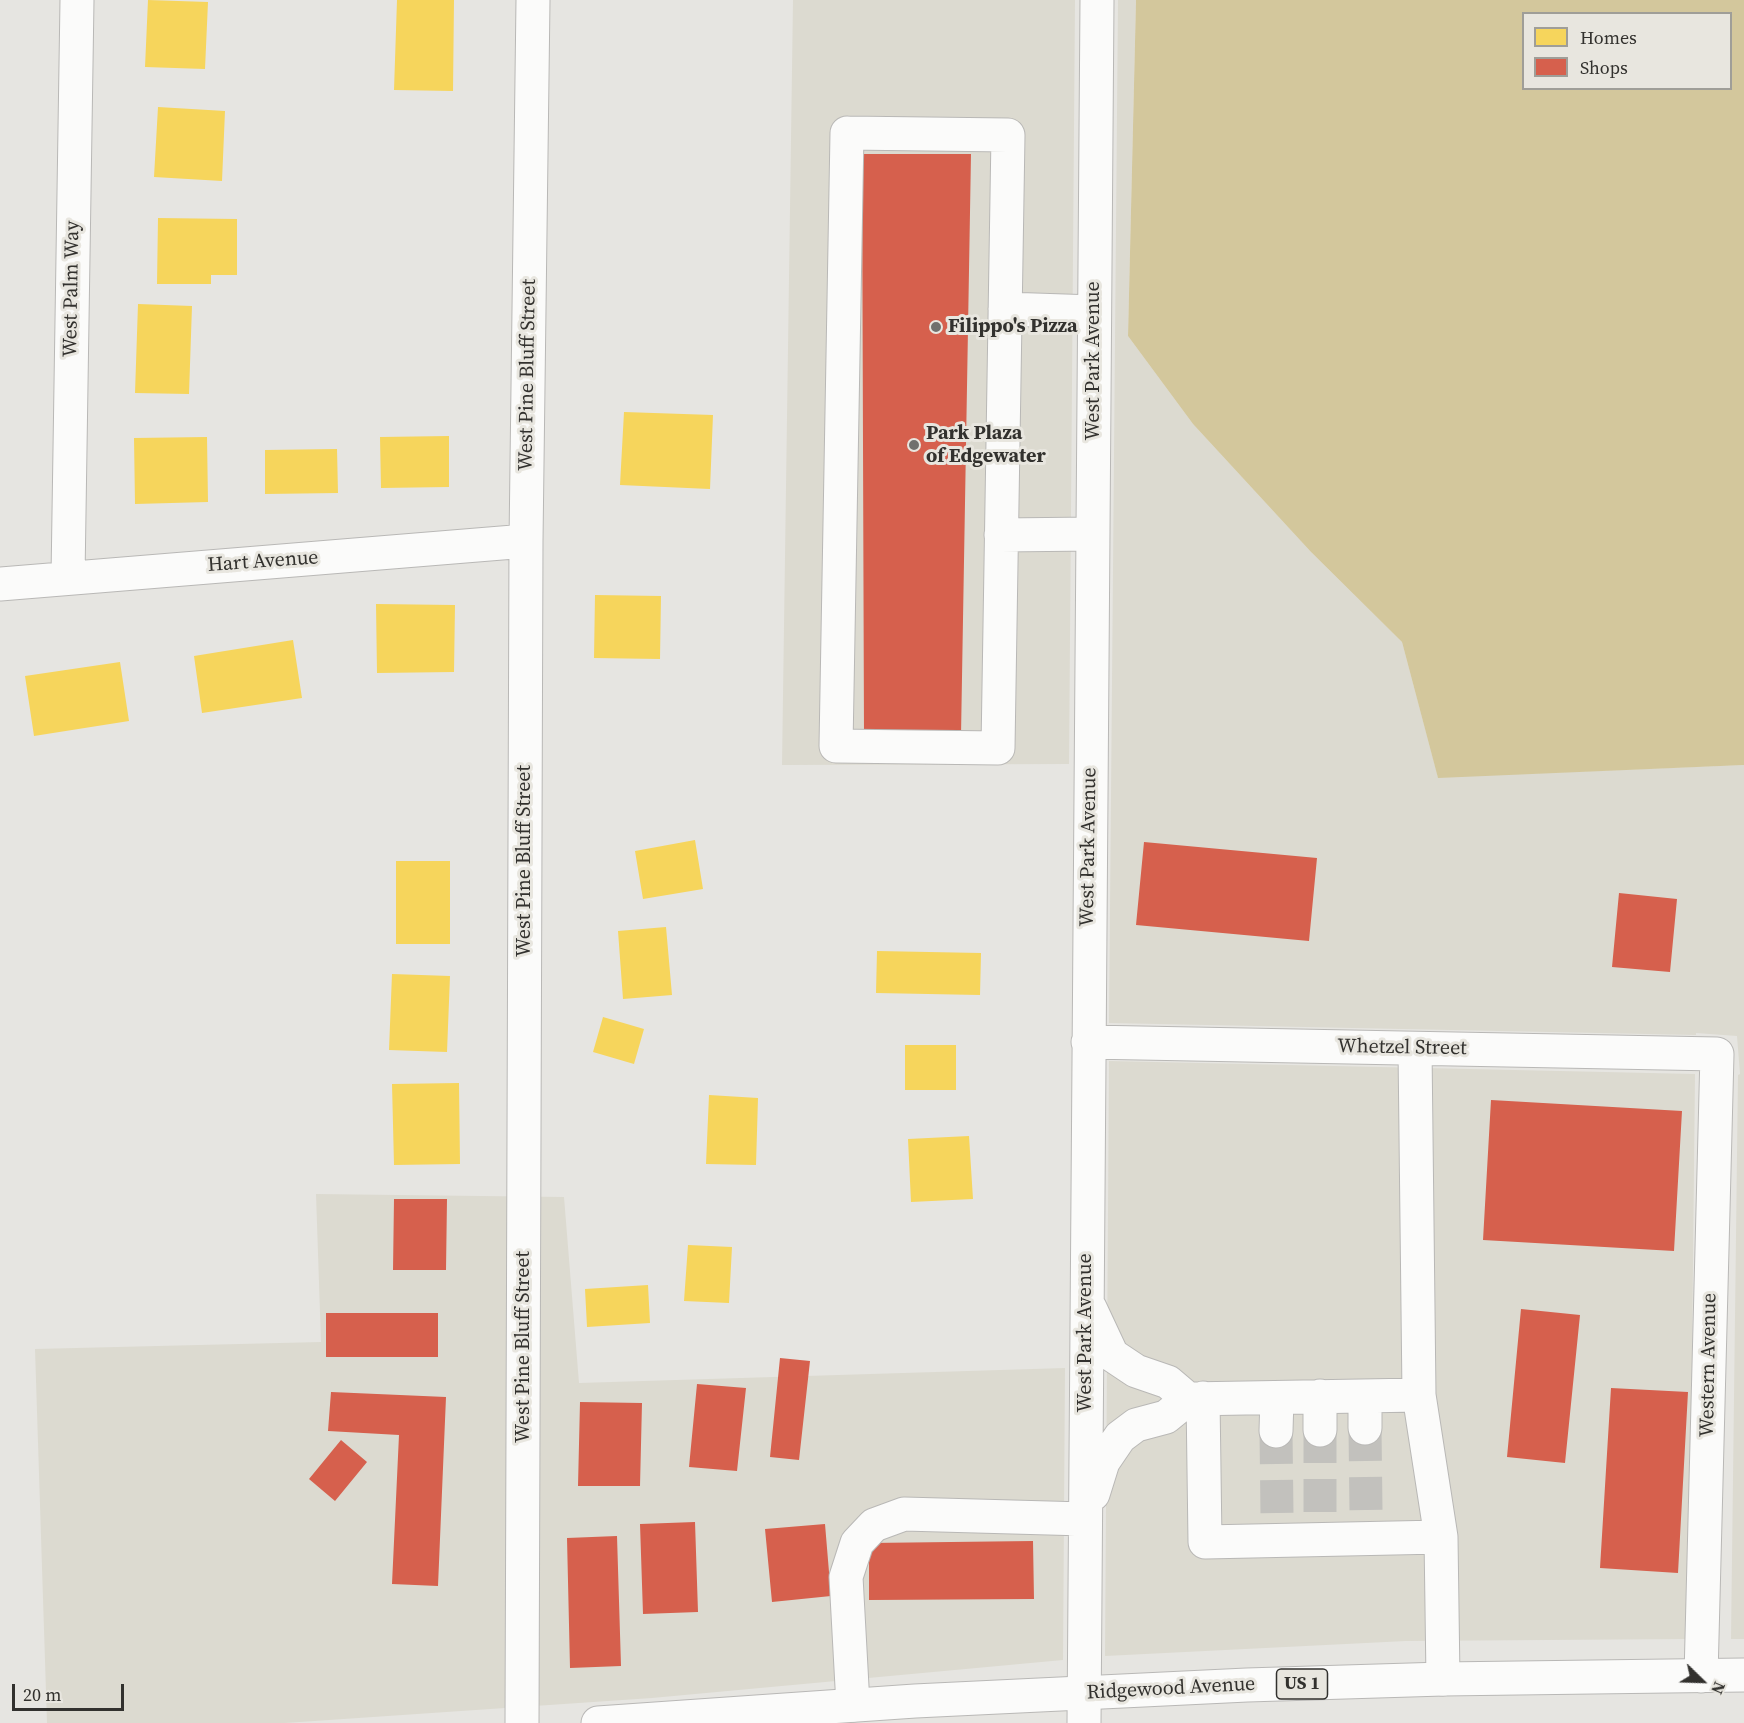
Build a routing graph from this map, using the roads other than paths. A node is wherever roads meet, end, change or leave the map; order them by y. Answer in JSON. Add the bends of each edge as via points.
{"nodes":[{"id":1,"x":77,"y":0,"type":"edge"},
{"id":2,"x":533,"y":0,"type":"edge"},
{"id":3,"x":1097,"y":0,"type":"edge"},
{"id":4,"x":1005,"y":309,"type":"junction"},
{"id":5,"x":1094,"y":312,"type":"junction"},
{"id":6,"x":1092,"y":534,"type":"junction"},
{"id":7,"x":1001,"y":535,"type":"junction"},
{"id":8,"x":526,"y":541,"type":"junction"},
{"id":9,"x":68,"y":577,"type":"junction"},
{"id":10,"x":0,"y":584,"type":"edge"},
{"id":11,"x":1088,"y":1042,"type":"junction"},
{"id":12,"x":1414,"y":1049,"type":"junction"},
{"id":13,"x":1717,"y":1054,"type":"joint"},
{"id":14,"x":1086,"y":1301,"type":"junction"},
{"id":15,"x":1365,"y":1395,"type":"junction"},
{"id":16,"x":1419,"y":1395,"type":"junction"},
{"id":17,"x":1320,"y":1396,"type":"junction"},
{"id":18,"x":1276,"y":1398,"type":"junction"},
{"id":19,"x":1195,"y":1399,"type":"junction"},
{"id":20,"x":1365,"y":1428,"type":"tunnel mouth"},
{"id":21,"x":1320,"y":1430,"type":"tunnel mouth"},
{"id":22,"x":1276,"y":1431,"type":"tunnel mouth"},
{"id":23,"x":1085,"y":1519,"type":"junction"},
{"id":24,"x":1441,"y":1537,"type":"junction"},
{"id":25,"x":1744,"y":1675,"type":"edge"},
{"id":26,"x":1701,"y":1676,"type":"junction"},
{"id":27,"x":1443,"y":1679,"type":"junction"},
{"id":28,"x":853,"y":1706,"type":"junction"},
{"id":29,"x":1084,"y":1708,"type":"edge"},
{"id":30,"x":522,"y":1723,"type":"edge"},
{"id":31,"x":598,"y":1723,"type":"edge"}],
"edges":[{"from":1,"to":9,"type":"street","name":"West Palm Way"},
{"from":2,"to":8,"type":"street","name":"West Pine Bluff Street"},
{"from":3,"to":5,"type":"street","name":"West Park Avenue"},
{"from":4,"to":5,"type":"street"},
{"from":4,"to":7,"type":"street"},
{"from":4,"to":7,"type":"street","via":[[1008,135],[847,133],[836,746],[998,748]]},
{"from":5,"to":6,"type":"street","name":"West Park Avenue"},
{"from":6,"to":7,"type":"street"},
{"from":6,"to":11,"type":"street","name":"West Park Avenue"},
{"from":8,"to":9,"type":"street","name":"Hart Avenue"},
{"from":8,"to":30,"type":"street","name":"West Pine Bluff Street"},
{"from":9,"to":10,"type":"street","name":"Hart Avenue"},
{"from":11,"to":12,"type":"street","name":"Whetzel Street"},
{"from":11,"to":14,"type":"street","name":"West Park Avenue"},
{"from":12,"to":13,"type":"street","name":"Whetzel Street"},
{"from":12,"to":16,"type":"street"},
{"from":13,"to":26,"type":"street","name":"Western Avenue"},
{"from":14,"to":19,"type":"street","via":[[1112,1355]]},
{"from":14,"to":23,"type":"street","name":"West Park Avenue"},
{"from":15,"to":16,"type":"street"},
{"from":15,"to":17,"type":"street"},
{"from":15,"to":20,"type":"street"},
{"from":16,"to":24,"type":"street"},
{"from":17,"to":18,"type":"street"},
{"from":17,"to":21,"type":"street"},
{"from":18,"to":19,"type":"street"},
{"from":18,"to":22,"type":"street"},
{"from":19,"to":23,"type":"street","via":[[1166,1417],[1136,1425],[1120,1437],[1103,1462]]},
{"from":19,"to":24,"type":"street","via":[[1205,1542],[1277,1527],[1366,1524]]},
{"from":23,"to":28,"type":"street","via":[[904,1514],[874,1525],[857,1544],[846,1577]]},
{"from":23,"to":29,"type":"street","name":"West Park Avenue"},
{"from":24,"to":27,"type":"street"},
{"from":25,"to":26,"type":"street","name":"Ridgewood Avenue","number":"US 1"},
{"from":26,"to":27,"type":"street","name":"Ridgewood Avenue","number":"US 1"},
{"from":27,"to":29,"type":"street","name":"Ridgewood Avenue","number":"US 1"},
{"from":28,"to":29,"type":"street","name":"Ridgewood Avenue","number":"US 1"},
{"from":28,"to":31,"type":"street","name":"Ridgewood Avenue","number":"US 1"}]}
